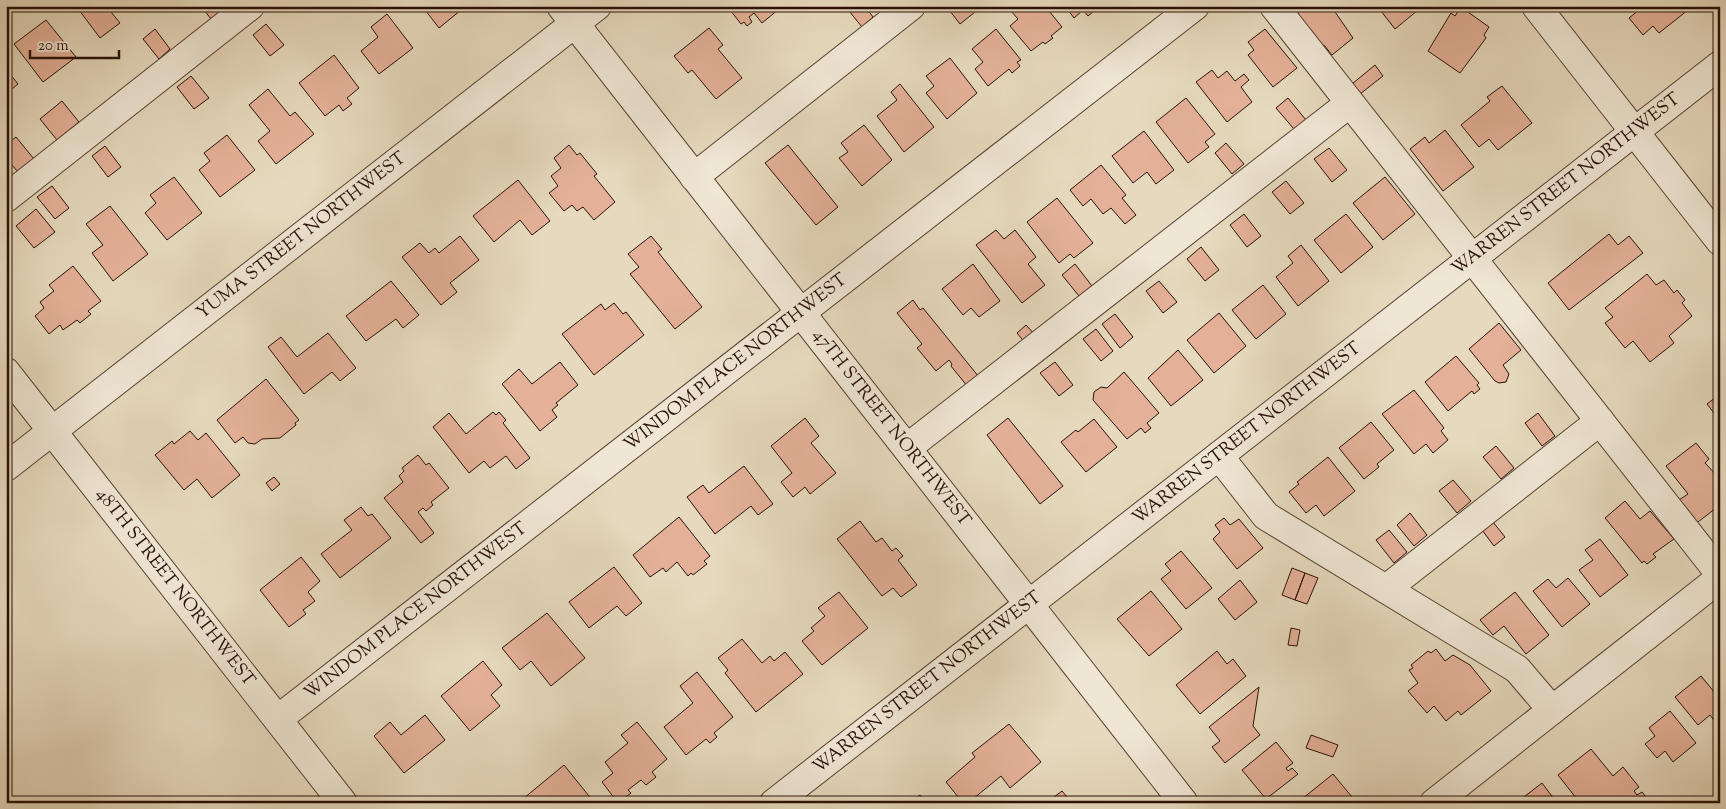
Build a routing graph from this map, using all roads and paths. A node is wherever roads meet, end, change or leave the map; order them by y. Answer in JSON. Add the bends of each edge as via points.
{"nodes":[{"id":1,"x":250,"y":6,"type":"edge"},
{"id":2,"x":597,"y":6,"type":"edge"},
{"id":3,"x":911,"y":6,"type":"edge"},
{"id":4,"x":1195,"y":6,"type":"edge"},
{"id":5,"x":1274,"y":6,"type":"edge"},
{"id":6,"x":1536,"y":6,"type":"edge"},
{"id":7,"x":568,"y":15,"type":"edge"},
{"id":8,"x":1720,"y":65,"type":"edge"},
{"id":9,"x":1350,"y":103,"type":"junction"},
{"id":10,"x":1634,"y":132,"type":"junction"},
{"id":11,"x":694,"y":177,"type":"junction"},
{"id":12,"x":6,"y":198,"type":"edge"},
{"id":13,"x":1720,"y":241,"type":"edge"},
{"id":14,"x":1472,"y":259,"type":"junction"},
{"id":15,"x":800,"y":311,"type":"junction"},
{"id":16,"x":6,"y":372,"type":"edge"},
{"id":17,"x":1600,"y":421,"type":"junction"},
{"id":18,"x":52,"y":431,"type":"junction"},
{"id":19,"x":907,"y":448,"type":"junction"},
{"id":20,"x":1219,"y":456,"type":"junction"},
{"id":21,"x":6,"y":467,"type":"edge"},
{"id":22,"x":1720,"y":574,"type":"edge"},
{"id":23,"x":1720,"y":578,"type":"edge"},
{"id":24,"x":1386,"y":589,"type":"junction"},
{"id":25,"x":1029,"y":605,"type":"junction"},
{"id":26,"x":1552,"y":710,"type":"junction"},
{"id":27,"x":278,"y":719,"type":"junction"},
{"id":28,"x":343,"y":803,"type":"edge"},
{"id":29,"x":774,"y":803,"type":"edge"},
{"id":30,"x":1184,"y":803,"type":"edge"},
{"id":31,"x":1434,"y":803,"type":"edge"}],
"edges":[{"from":1,"to":12,"type":"street"},
{"from":2,"to":7,"type":"street","name":"YUMA STREET NORTHWEST"},
{"from":3,"to":11,"type":"street"},
{"from":4,"to":15,"type":"street","name":"WINDOM PLACE NORTHWEST"},
{"from":5,"to":9,"type":"street"},
{"from":6,"to":10,"type":"street"},
{"from":7,"to":11,"type":"street","name":"47TH STREET NORTHWEST"},
{"from":7,"to":18,"type":"street","name":"YUMA STREET NORTHWEST"},
{"from":8,"to":10,"type":"street","name":"WARREN STREET NORTHWEST"},
{"from":9,"to":14,"type":"street"},
{"from":9,"to":19,"type":"street"},
{"from":10,"to":13,"type":"street"},
{"from":10,"to":14,"type":"street","name":"WARREN STREET NORTHWEST"},
{"from":11,"to":15,"type":"street","name":"47TH STREET NORTHWEST"},
{"from":14,"to":17,"type":"street"},
{"from":14,"to":20,"type":"street","name":"WARREN STREET NORTHWEST"},
{"from":15,"to":19,"type":"street","name":"47TH STREET NORTHWEST"},
{"from":15,"to":27,"type":"street","name":"WINDOM PLACE NORTHWEST"},
{"from":16,"to":18,"type":"street","name":"48TH STREET NORTHWEST"},
{"from":17,"to":22,"type":"street"},
{"from":17,"to":24,"type":"street"},
{"from":18,"to":21,"type":"street","name":"YUMA STREET NORTHWEST"},
{"from":18,"to":27,"type":"street","name":"48TH STREET NORTHWEST"},
{"from":19,"to":25,"type":"street","name":"47TH STREET NORTHWEST"},
{"from":20,"to":24,"type":"street","via":[[1266,516]]},
{"from":20,"to":25,"type":"street","name":"WARREN STREET NORTHWEST"},
{"from":23,"to":26,"type":"street"},
{"from":24,"to":26,"type":"street","via":[[1517,669]]},
{"from":25,"to":29,"type":"street","name":"WARREN STREET NORTHWEST"},
{"from":25,"to":30,"type":"street","name":"47TH STREET NORTHWEST"},
{"from":26,"to":31,"type":"street"},
{"from":27,"to":28,"type":"street","name":"48TH STREET NORTHWEST"}]}
